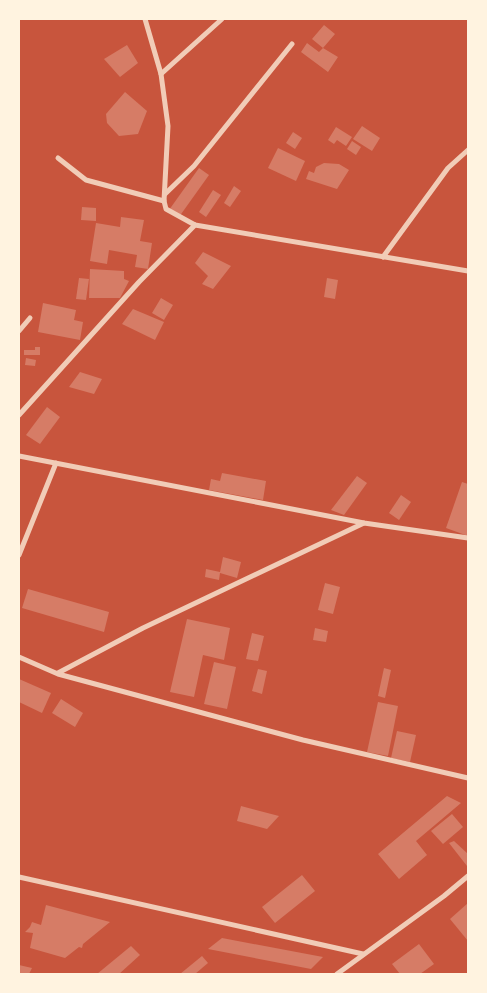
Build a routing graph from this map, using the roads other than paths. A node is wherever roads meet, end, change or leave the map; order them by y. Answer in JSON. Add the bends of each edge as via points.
{"nodes":[{"id":1,"x":144,"y":19,"type":"edge"},
{"id":2,"x":222,"y":19,"type":"edge"},
{"id":3,"x":292,"y":44,"type":"dead end"},
{"id":4,"x":161,"y":74,"type":"junction"},
{"id":5,"x":468,"y":150,"type":"edge"},
{"id":6,"x":58,"y":158,"type":"dead end"},
{"id":7,"x":164,"y":194,"type":"junction"},
{"id":8,"x":164,"y":201,"type":"junction"},
{"id":9,"x":195,"y":225,"type":"junction"},
{"id":10,"x":383,"y":257,"type":"junction"},
{"id":11,"x":468,"y":271,"type":"edge"},
{"id":12,"x":30,"y":318,"type":"dead end"},
{"id":13,"x":19,"y":331,"type":"edge"},
{"id":14,"x":19,"y":415,"type":"edge"},
{"id":15,"x":19,"y":456,"type":"edge"},
{"id":16,"x":56,"y":463,"type":"junction"},
{"id":17,"x":364,"y":522,"type":"junction"},
{"id":18,"x":468,"y":538,"type":"edge"},
{"id":19,"x":19,"y":555,"type":"edge"},
{"id":20,"x":19,"y":656,"type":"edge"},
{"id":21,"x":58,"y":674,"type":"junction"},
{"id":22,"x":468,"y":778,"type":"edge"},
{"id":23,"x":468,"y":876,"type":"edge"},
{"id":24,"x":19,"y":877,"type":"edge"},
{"id":25,"x":362,"y":954,"type":"junction"},
{"id":26,"x":337,"y":974,"type":"edge"}],
"edges":[{"from":1,"to":4,"type":"street"},
{"from":2,"to":4,"type":"street"},
{"from":3,"to":7,"type":"street","via":[[194,166]]},
{"from":4,"to":7,"type":"street","via":[[168,126]]},
{"from":5,"to":10,"type":"street","via":[[448,168]]},
{"from":6,"to":8,"type":"street","via":[[86,180]]},
{"from":7,"to":8,"type":"street"},
{"from":8,"to":9,"type":"street","via":[[166,210]]},
{"from":9,"to":10,"type":"street"},
{"from":9,"to":14,"type":"street"},
{"from":10,"to":11,"type":"street"},
{"from":12,"to":13,"type":"street"},
{"from":15,"to":16,"type":"street"},
{"from":16,"to":17,"type":"street"},
{"from":16,"to":19,"type":"street"},
{"from":17,"to":18,"type":"street"},
{"from":17,"to":21,"type":"street","via":[[143,628]]},
{"from":20,"to":21,"type":"street"},
{"from":21,"to":22,"type":"street","via":[[303,740]]},
{"from":23,"to":25,"type":"street"},
{"from":24,"to":25,"type":"street"},
{"from":25,"to":26,"type":"street"}]}
